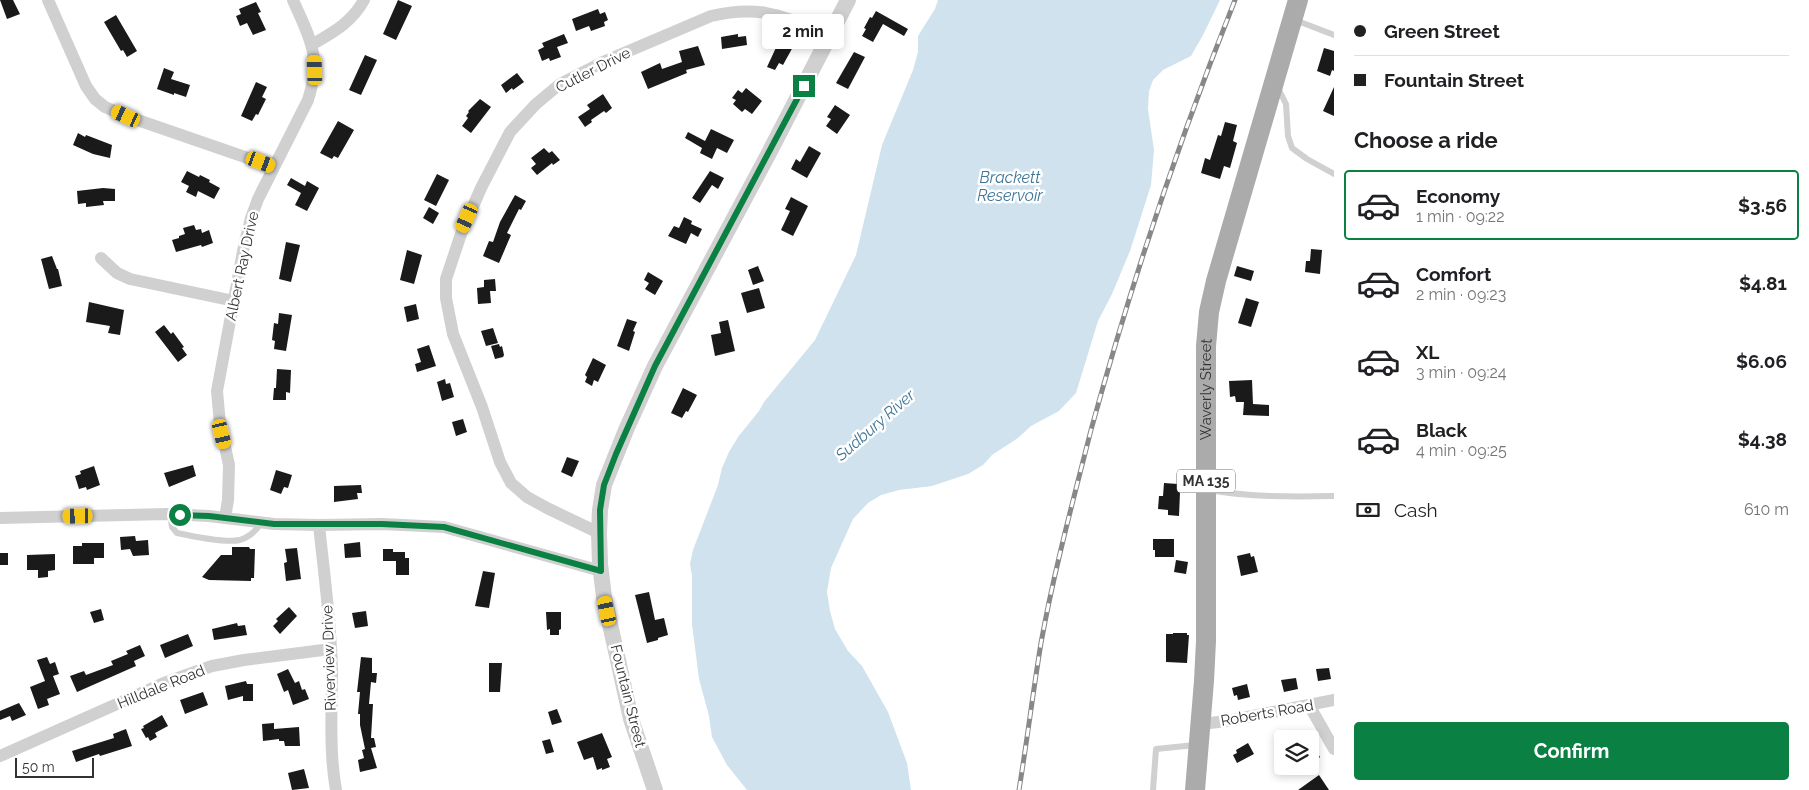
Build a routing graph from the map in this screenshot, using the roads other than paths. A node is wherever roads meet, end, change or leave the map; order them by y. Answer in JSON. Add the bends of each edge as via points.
{"nodes":[{"id":1,"x":48,"y":0,"type":"edge"},
{"id":2,"x":293,"y":0,"type":"edge"},
{"id":3,"x":364,"y":0,"type":"edge"},
{"id":4,"x":848,"y":0,"type":"edge"},
{"id":5,"x":1295,"y":10,"type":"edge"},
{"id":6,"x":830,"y":35,"type":"junction"},
{"id":7,"x":1334,"y":35,"type":"edge"},
{"id":8,"x":313,"y":44,"type":"junction"},
{"id":9,"x":1274,"y":81,"type":"junction"},
{"id":10,"x":274,"y":166,"type":"junction"},
{"id":11,"x":1334,"y":174,"type":"edge"},
{"id":12,"x":101,"y":258,"type":"dead end"},
{"id":13,"x":234,"y":301,"type":"junction"},
{"id":14,"x":1206,"y":490,"type":"junction"},
{"id":15,"x":1334,"y":496,"type":"edge"},
{"id":16,"x":170,"y":514,"type":"junction"},
{"id":17,"x":0,"y":518,"type":"edge"},
{"id":18,"x":225,"y":518,"type":"junction"},
{"id":19,"x":261,"y":523,"type":"junction"},
{"id":20,"x":319,"y":525,"type":"junction"},
{"id":21,"x":599,"y":533,"type":"junction"},
{"id":22,"x":601,"y":571,"type":"junction"},
{"id":23,"x":331,"y":649,"type":"junction"},
{"id":24,"x":1334,"y":700,"type":"edge"},
{"id":25,"x":1308,"y":706,"type":"junction"},
{"id":26,"x":1201,"y":724,"type":"junction"},
{"id":27,"x":1199,"y":745,"type":"junction"},
{"id":28,"x":1334,"y":749,"type":"edge"},
{"id":29,"x":0,"y":756,"type":"edge"},
{"id":30,"x":336,"y":790,"type":"edge"},
{"id":31,"x":655,"y":790,"type":"edge"},
{"id":32,"x":1153,"y":790,"type":"edge"},
{"id":33,"x":1195,"y":790,"type":"edge"}],
"edges":[{"from":1,"to":10,"type":"street","via":[[86,86],[105,107]]},
{"from":2,"to":8,"type":"street","name":"Albert Ray Drive"},
{"from":3,"to":8,"type":"street","via":[[347,23]]},
{"from":4,"to":6,"type":"street","name":"Fountain Street"},
{"from":5,"to":7,"type":"lane"},
{"from":5,"to":9,"type":"main road","name":"Waverly Street","number":"MA 135"},
{"from":6,"to":21,"type":"street","name":"Fountain Street","via":[[655,366],[604,485]]},
{"from":6,"to":21,"type":"street","name":"Cutler Drive","via":[[760,11],[729,12],[711,16],[603,62],[560,84],[536,104],[510,132],[481,188],[460,234],[446,279],[453,334],[500,462],[511,483],[527,497]]},
{"from":8,"to":10,"type":"street","name":"Albert Ray Drive","via":[[315,70],[308,100]]},
{"from":9,"to":11,"type":"lane","via":[[1286,104],[1292,148]]},
{"from":9,"to":14,"type":"main road","name":"Waverly Street","number":"MA 135","via":[[1230,228],[1209,312]]},
{"from":10,"to":13,"type":"street","name":"Albert Ray Drive","via":[[251,218]]},
{"from":12,"to":13,"type":"street","via":[[130,279]]},
{"from":13,"to":18,"type":"street","name":"Albert Ray Drive","via":[[217,392],[229,465]]},
{"from":14,"to":15,"type":"lane","via":[[1269,497]]},
{"from":14,"to":26,"type":"main road","name":"Waverly Street","number":"MA 135","via":[[1206,641]]},
{"from":16,"to":17,"type":"street"},
{"from":16,"to":18,"type":"street"},
{"from":16,"to":19,"type":"lane","via":[[172,527],[177,533],[212,539],[240,540],[256,532]]},
{"from":18,"to":19,"type":"street"},
{"from":19,"to":20,"type":"street"},
{"from":20,"to":22,"type":"street","via":[[444,527]]},
{"from":20,"to":23,"type":"street","name":"Riverview Drive"},
{"from":21,"to":22,"type":"street","name":"Fountain Street"},
{"from":22,"to":31,"type":"street","name":"Fountain Street","via":[[631,719]]},
{"from":23,"to":29,"type":"street","name":"Hilldale Road","via":[[212,666],[164,683]]},
{"from":23,"to":30,"type":"street","name":"Riverview Drive","via":[[331,753]]},
{"from":24,"to":25,"type":"street","name":"Roberts Road"},
{"from":25,"to":26,"type":"street","name":"Roberts Road"},
{"from":25,"to":28,"type":"street"},
{"from":26,"to":27,"type":"main road","name":"Waverly Street","number":"MA 135"},
{"from":27,"to":32,"type":"lane","via":[[1156,749]]},
{"from":27,"to":33,"type":"main road","name":"Waverly Street","number":"MA 135"}]}
